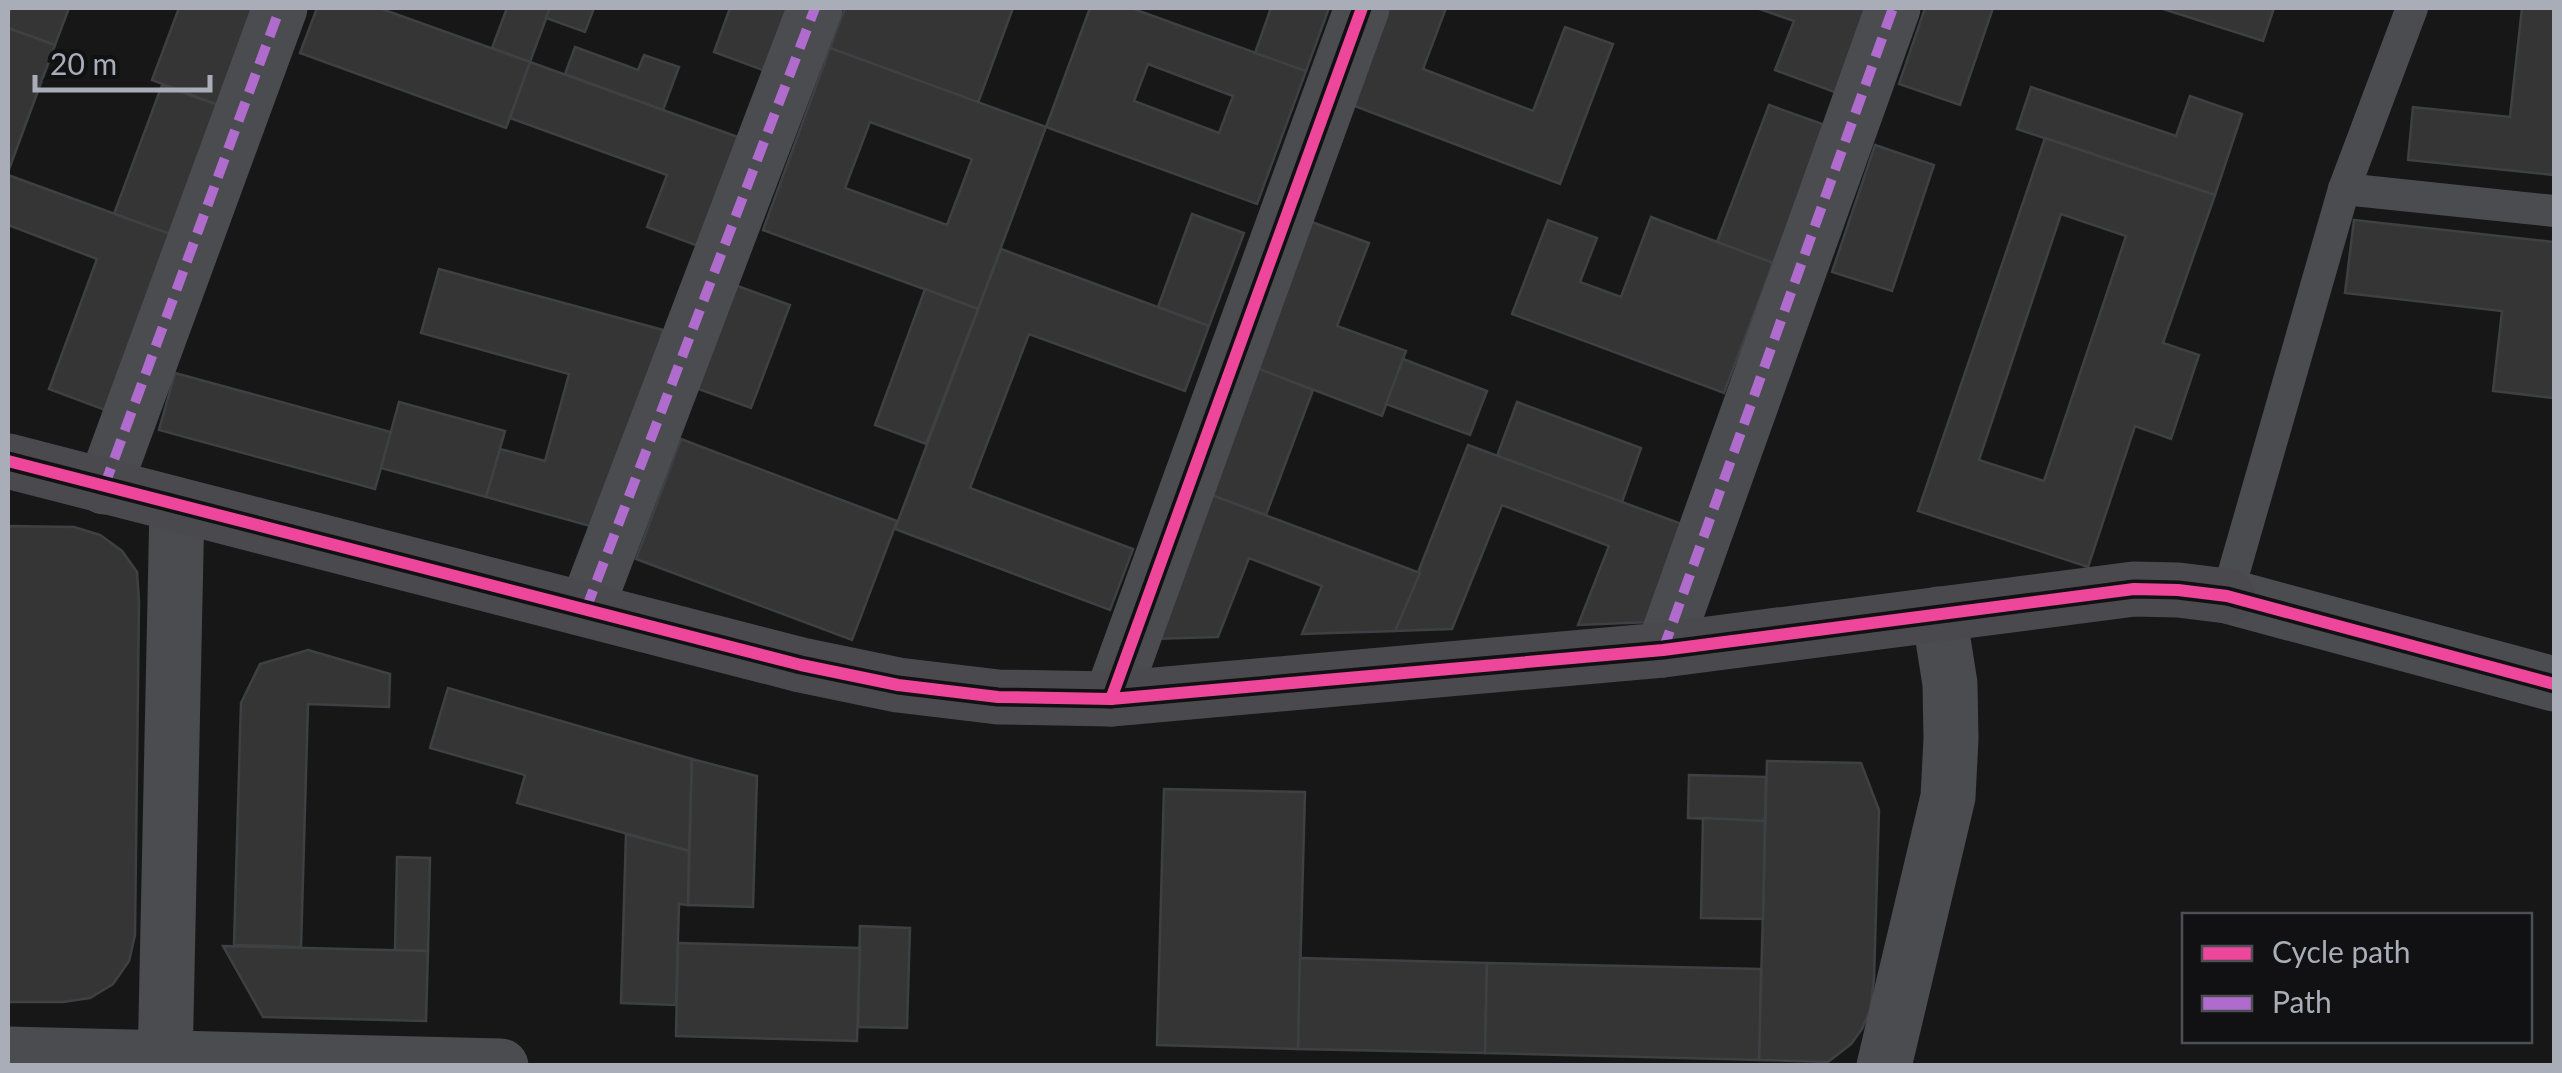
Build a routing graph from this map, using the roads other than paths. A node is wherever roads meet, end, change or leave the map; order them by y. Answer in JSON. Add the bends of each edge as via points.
{"nodes":[{"id":1,"x":280,"y":8,"type":"edge"},
{"id":2,"x":815,"y":8,"type":"edge"},
{"id":3,"x":1362,"y":8,"type":"edge"},
{"id":4,"x":1893,"y":8,"type":"edge"},
{"id":5,"x":2412,"y":8,"type":"edge"},
{"id":6,"x":2344,"y":189,"type":"junction"},
{"id":7,"x":2554,"y":211,"type":"edge"},
{"id":8,"x":8,"y":461,"type":"edge"},
{"id":9,"x":104,"y":487,"type":"junction"},
{"id":10,"x":177,"y":506,"type":"junction"},
{"id":11,"x":2227,"y":596,"type":"junction"},
{"id":12,"x":586,"y":609,"type":"junction"},
{"id":13,"x":1940,"y":614,"type":"junction"},
{"id":14,"x":1662,"y":650,"type":"junction"},
{"id":15,"x":2554,"y":684,"type":"edge"},
{"id":16,"x":1110,"y":699,"type":"junction"},
{"id":17,"x":8,"y":1054,"type":"edge"},
{"id":18,"x":165,"y":1062,"type":"edge"},
{"id":19,"x":501,"y":1066,"type":"edge"},
{"id":20,"x":1884,"y":1066,"type":"edge"}],
"edges":[{"from":1,"to":9,"type":"street"},
{"from":2,"to":12,"type":"street"},
{"from":3,"to":16,"type":"street"},
{"from":4,"to":14,"type":"street"},
{"from":5,"to":6,"type":"lane"},
{"from":6,"to":7,"type":"lane"},
{"from":6,"to":11,"type":"lane"},
{"from":8,"to":9,"type":"street"},
{"from":9,"to":10,"type":"street"},
{"from":10,"to":12,"type":"street"},
{"from":10,"to":18,"type":"street"},
{"from":11,"to":13,"type":"street","via":[[2134,589]]},
{"from":11,"to":15,"type":"street"},
{"from":12,"to":16,"type":"street","via":[[898,686]]},
{"from":13,"to":14,"type":"street"},
{"from":13,"to":20,"type":"street","via":[[1950,684],[1948,797]]},
{"from":14,"to":16,"type":"street"},
{"from":17,"to":18,"type":"street"},
{"from":18,"to":19,"type":"street"}]}
